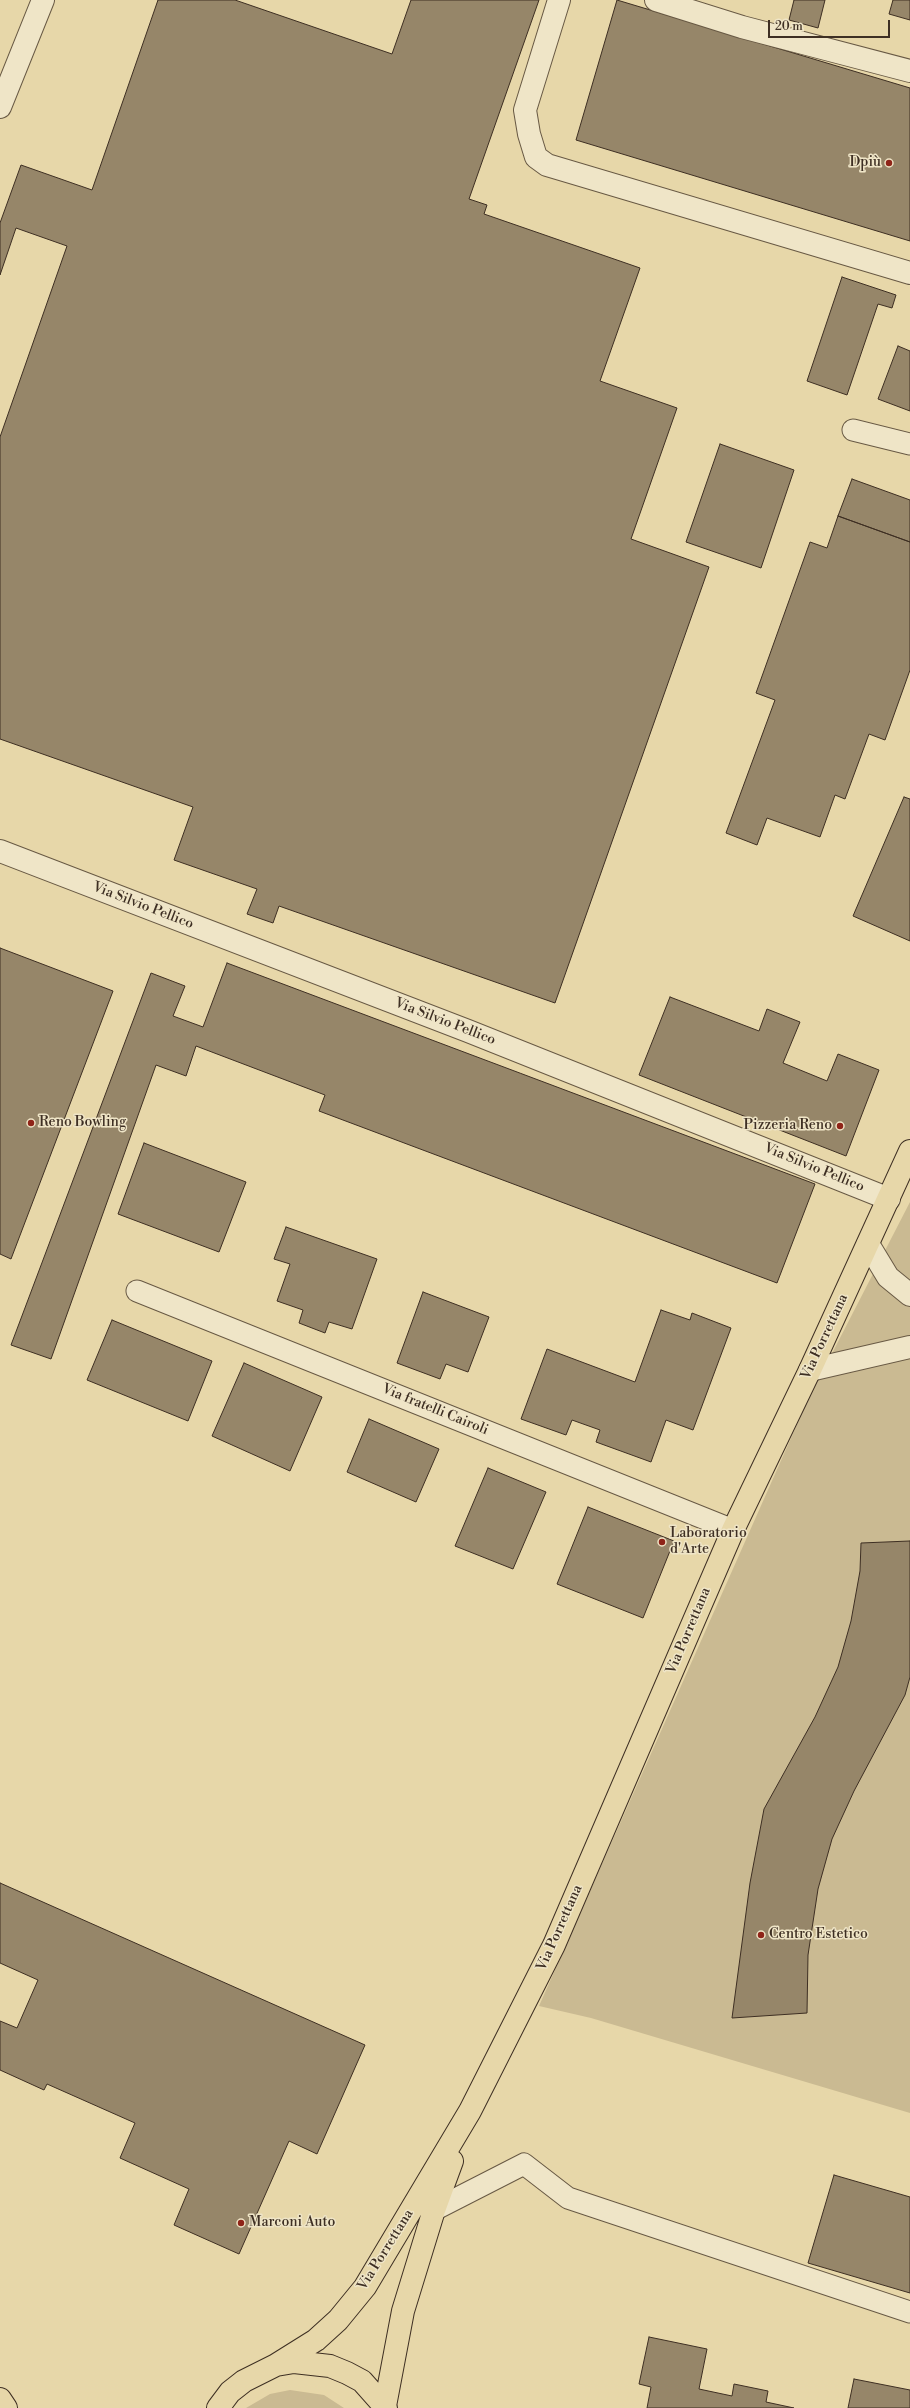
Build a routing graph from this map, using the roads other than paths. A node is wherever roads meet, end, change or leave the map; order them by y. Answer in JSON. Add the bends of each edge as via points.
{"nodes":[{"id":1,"x":43,"y":0,"type":"edge"},
{"id":2,"x":559,"y":0,"type":"edge"},
{"id":3,"x":656,"y":0,"type":"edge"},
{"id":4,"x":910,"y":71,"type":"edge"},
{"id":5,"x":0,"y":107,"type":"edge"},
{"id":6,"x":910,"y":273,"type":"edge"},
{"id":7,"x":852,"y":430,"type":"dead end"},
{"id":8,"x":910,"y":444,"type":"edge"},
{"id":9,"x":0,"y":851,"type":"edge"},
{"id":10,"x":908,"y":1161,"type":"edge"},
{"id":11,"x":889,"y":1198,"type":"junction"},
{"id":12,"x":868,"y":1244,"type":"junction"},
{"id":13,"x":137,"y":1291,"type":"dead end"},
{"id":14,"x":910,"y":1295,"type":"edge"},
{"id":15,"x":910,"y":1347,"type":"edge"},
{"id":16,"x":810,"y":1370,"type":"junction"},
{"id":17,"x":733,"y":1530,"type":"junction"},
{"id":18,"x":470,"y":2111,"type":"junction"},
{"id":19,"x":434,"y":2210,"type":"junction"},
{"id":20,"x":910,"y":2312,"type":"edge"},
{"id":21,"x":276,"y":2365,"type":"junction"},
{"id":22,"x":0,"y":2399,"type":"edge"},
{"id":23,"x":386,"y":2407,"type":"edge"},
{"id":24,"x":6,"y":2408,"type":"edge"},
{"id":25,"x":218,"y":2408,"type":"edge"}],
"edges":[{"from":1,"to":5,"type":"street"},
{"from":2,"to":6,"type":"street","via":[[525,110],[536,157],[547,166]]},
{"from":3,"to":4,"type":"street","via":[[742,27]]},
{"from":7,"to":8,"type":"lane"},
{"from":9,"to":11,"type":"street","name":"Via Silvio Pellico","via":[[460,1028]]},
{"from":10,"to":11,"type":"main road","name":"Via Porrettana"},
{"from":11,"to":12,"type":"main road","name":"Via Porrettana"},
{"from":12,"to":14,"type":"street","via":[[888,1277]]},
{"from":12,"to":16,"type":"main road","name":"Via Porrettana"},
{"from":13,"to":17,"type":"lane","name":"Via fratelli Cairoli"},
{"from":15,"to":16,"type":"street"},
{"from":16,"to":17,"type":"main road","name":"Via Porrettana"},
{"from":17,"to":18,"type":"main road","name":"Via Porrettana","via":[[554,1945]]},
{"from":18,"to":19,"type":"main road","name":"Via Porrettana"},
{"from":18,"to":21,"type":"main road","name":"Via Porrettana","via":[[365,2287],[338,2320],[316,2340]]},
{"from":19,"to":20,"type":"lane","via":[[524,2164],[568,2198]]},
{"from":19,"to":23,"type":"main road","name":"Via Porrettana","via":[[403,2311]]},
{"from":21,"to":23,"type":"main road","via":[[294,2362],[330,2366],[362,2381]]},
{"from":21,"to":25,"type":"main road","via":[[244,2381],[230,2392]]},
{"from":22,"to":24,"type":"main road"}]}
